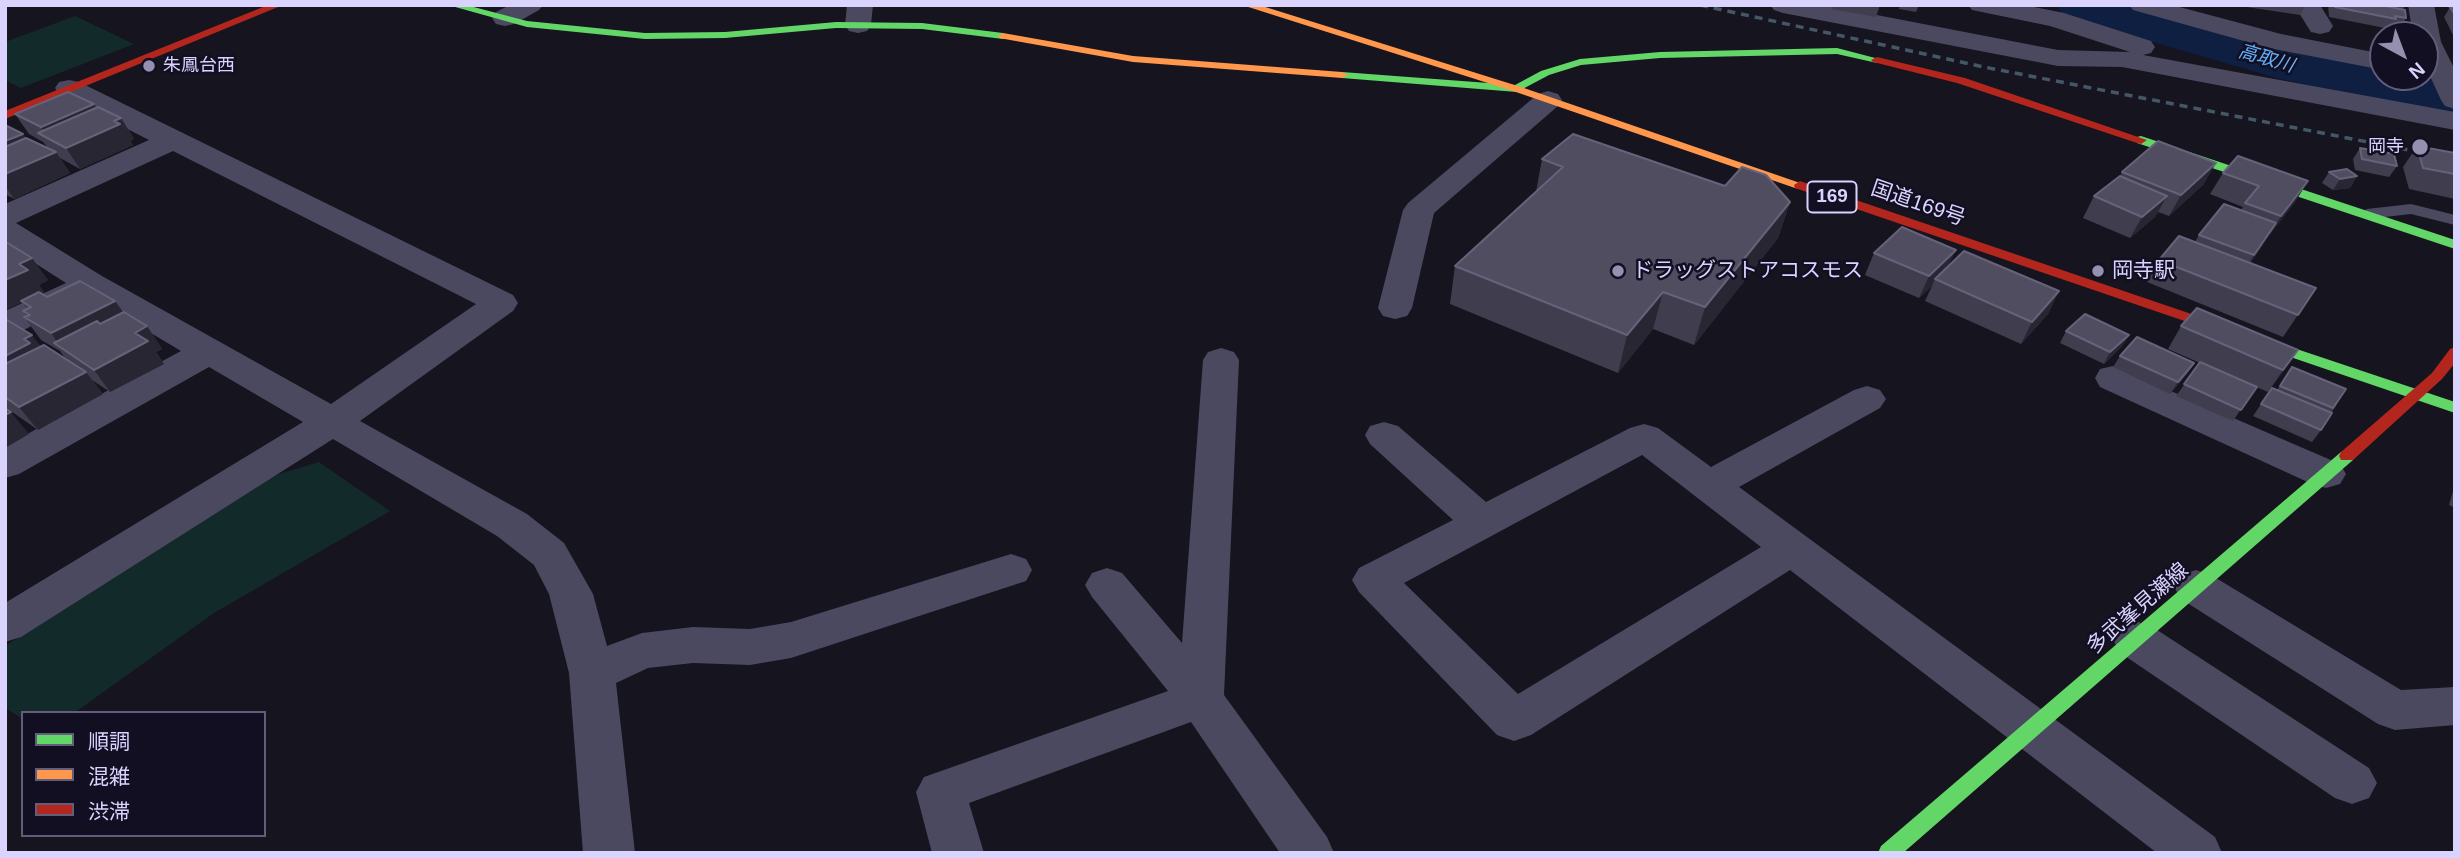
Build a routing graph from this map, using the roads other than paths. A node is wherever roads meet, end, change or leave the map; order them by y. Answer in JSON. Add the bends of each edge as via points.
{"nodes":[{"id":1,"x":278,"y":5,"type":"edge"},
{"id":2,"x":453,"y":5,"type":"edge"},
{"id":3,"x":530,"y":5,"type":"edge"},
{"id":4,"x":1247,"y":5,"type":"edge"},
{"id":5,"x":1783,"y":5,"type":"edge"},
{"id":6,"x":1981,"y":5,"type":"edge"},
{"id":7,"x":2142,"y":5,"type":"edge"},
{"id":8,"x":2190,"y":5,"type":"edge"},
{"id":9,"x":1817,"y":8,"type":"edge"},
{"id":10,"x":859,"y":15,"type":"edge"},
{"id":11,"x":505,"y":19,"type":"junction"},
{"id":12,"x":2324,"y":20,"type":"edge"},
{"id":13,"x":2455,"y":43,"type":"edge"},
{"id":14,"x":2369,"y":59,"type":"edge"},
{"id":15,"x":2439,"y":69,"type":"edge"},
{"id":16,"x":2239,"y":80,"type":"junction"},
{"id":17,"x":69,"y":89,"type":"junction"},
{"id":18,"x":1517,"y":89,"type":"junction"},
{"id":19,"x":1548,"y":100,"type":"junction"},
{"id":20,"x":5,"y":115,"type":"edge"},
{"id":21,"x":2455,"y":121,"type":"edge"},
{"id":22,"x":171,"y":141,"type":"junction"},
{"id":23,"x":2367,"y":214,"type":"junction"},
{"id":24,"x":5,"y":216,"type":"edge"},
{"id":25,"x":2455,"y":220,"type":"edge"},
{"id":26,"x":5,"y":230,"type":"edge"},
{"id":27,"x":2455,"y":244,"type":"edge"},
{"id":28,"x":90,"y":284,"type":"junction"},
{"id":29,"x":1395,"y":308,"type":"dead end"},
{"id":30,"x":5,"y":325,"type":"edge"},
{"id":31,"x":209,"y":351,"type":"junction"},
{"id":32,"x":2455,"y":352,"type":"edge"},
{"id":33,"x":1221,"y":360,"type":"dead end"},
{"id":34,"x":2113,"y":378,"type":"dead end"},
{"id":35,"x":2415,"y":396,"type":"junction"},
{"id":36,"x":1867,"y":399,"type":"dead end"},
{"id":37,"x":2455,"y":408,"type":"edge"},
{"id":38,"x":334,"y":421,"type":"junction"},
{"id":39,"x":1384,"y":435,"type":"dead end"},
{"id":40,"x":5,"y":464,"type":"edge"},
{"id":41,"x":2326,"y":474,"type":"junction"},
{"id":42,"x":1709,"y":486,"type":"junction"},
{"id":43,"x":1483,"y":523,"type":"junction"},
{"id":44,"x":1792,"y":548,"type":"junction"},
{"id":45,"x":1011,"y":570,"type":"dead end"},
{"id":46,"x":1107,"y":585,"type":"dead end"},
{"id":47,"x":2196,"y":587,"type":"junction"},
{"id":48,"x":5,"y":625,"type":"edge"},
{"id":49,"x":2134,"y":639,"type":"junction"},
{"id":50,"x":592,"y":673,"type":"junction"},
{"id":51,"x":1201,"y":699,"type":"junction"},
{"id":52,"x":2455,"y":706,"type":"edge"},
{"id":53,"x":2031,"y":729,"type":"junction"},
{"id":54,"x":2352,"y":783,"type":"dead end"},
{"id":55,"x":609,"y":853,"type":"edge"},
{"id":56,"x":958,"y":853,"type":"edge"},
{"id":57,"x":1309,"y":853,"type":"edge"},
{"id":58,"x":1888,"y":853,"type":"edge"},
{"id":59,"x":2197,"y":853,"type":"edge"}],
"edges":[{"from":1,"to":17,"type":"main road"},
{"from":2,"to":11,"type":"main road"},
{"from":3,"to":11,"type":"street"},
{"from":4,"to":18,"type":"main road","name":"国道169号","number":"169"},
{"from":5,"to":9,"type":"street"},
{"from":6,"to":16,"type":"street","via":[[2055,19]]},
{"from":7,"to":14,"type":"street","via":[[2266,39]]},
{"from":8,"to":12,"type":"street"},
{"from":9,"to":16,"type":"street","via":[[2058,58],[2122,59]]},
{"from":10,"to":11,"type":"main road","via":[[725,35],[645,36]]},
{"from":10,"to":18,"type":"main road","via":[[1133,59]]},
{"from":13,"to":15,"type":"street"},
{"from":16,"to":21,"type":"street"},
{"from":17,"to":20,"type":"main road"},
{"from":17,"to":22,"type":"street"},
{"from":18,"to":19,"type":"main road","name":"国道169号","number":"169"},
{"from":18,"to":23,"type":"main road","via":[[1545,73],[1580,62],[1660,55],[1837,51],[1961,80]]},
{"from":19,"to":29,"type":"street","via":[[1419,210]]},
{"from":19,"to":35,"type":"main road","name":"国道169号","number":"169"},
{"from":22,"to":24,"type":"street"},
{"from":22,"to":38,"type":"street","via":[[501,303]]},
{"from":23,"to":25,"type":"lane","via":[[2411,209]]},
{"from":23,"to":27,"type":"main road"},
{"from":26,"to":28,"type":"street"},
{"from":28,"to":30,"type":"street"},
{"from":28,"to":31,"type":"street"},
{"from":31,"to":38,"type":"street"},
{"from":31,"to":40,"type":"street"},
{"from":32,"to":35,"type":"main road","name":"多武峯見瀬線"},
{"from":33,"to":51,"type":"street"},
{"from":34,"to":41,"type":"street"},
{"from":35,"to":37,"type":"main road","name":"国道169号","number":"169"},
{"from":35,"to":41,"type":"main road","name":"多武峯見瀬線"},
{"from":36,"to":42,"type":"street"},
{"from":38,"to":48,"type":"street"},
{"from":38,"to":50,"type":"street","via":[[512,525],[549,554],[571,594]]},
{"from":39,"to":43,"type":"street"},
{"from":41,"to":47,"type":"main road","name":"多武峯見瀬線"},
{"from":42,"to":43,"type":"street","via":[[1644,436]]},
{"from":42,"to":44,"type":"street"},
{"from":43,"to":44,"type":"street","via":[[1374,580],[1514,721]]},
{"from":44,"to":53,"type":"street"},
{"from":45,"to":50,"type":"street","via":[[791,639],[750,647],[693,645],[642,651]]},
{"from":46,"to":51,"type":"street"},
{"from":47,"to":49,"type":"main road","name":"多武峯見瀬線"},
{"from":47,"to":52,"type":"street","via":[[2395,710]]},
{"from":49,"to":53,"type":"main road","name":"多武峯見瀬線"},
{"from":49,"to":54,"type":"street"},
{"from":50,"to":55,"type":"street"},
{"from":51,"to":56,"type":"street","via":[[940,792]]},
{"from":51,"to":57,"type":"street"},
{"from":53,"to":58,"type":"main road","name":"多武峯見瀬線"},
{"from":53,"to":59,"type":"street"}]}
